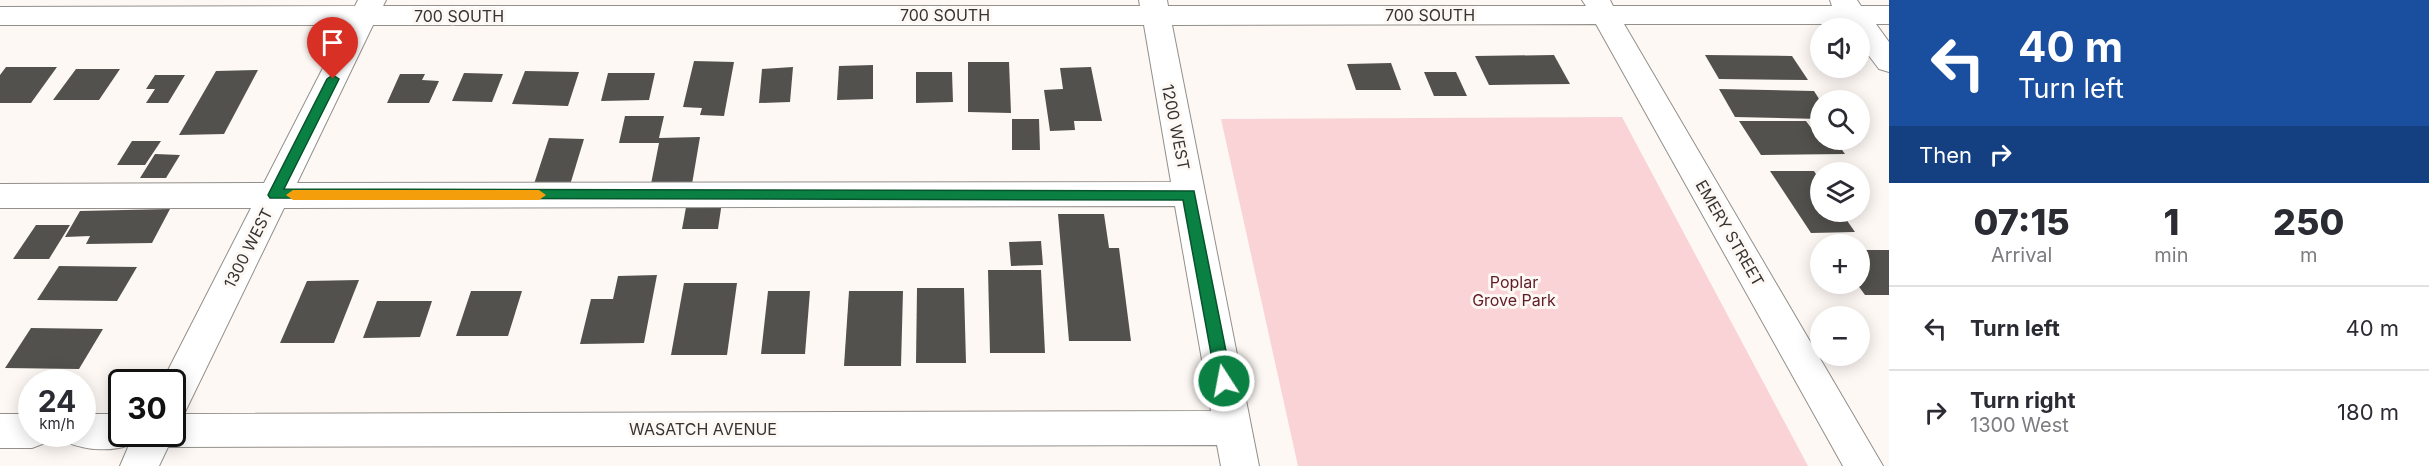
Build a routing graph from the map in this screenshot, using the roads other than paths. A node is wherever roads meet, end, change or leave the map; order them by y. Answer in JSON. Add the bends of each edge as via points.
{"nodes":[{"id":1,"x":368,"y":8,"type":"edge"},
{"id":2,"x":1154,"y":8,"type":"edge"},
{"id":3,"x":1600,"y":8,"type":"edge"},
{"id":4,"x":1848,"y":8,"type":"edge"},
{"id":5,"x":1889,"y":15,"type":"edge"},
{"id":6,"x":0,"y":16,"type":"edge"},
{"id":7,"x":1889,"y":62,"type":"edge"},
{"id":8,"x":275,"y":195,"type":"junction"},
{"id":9,"x":1189,"y":195,"type":"junction"},
{"id":10,"x":0,"y":196,"type":"edge"},
{"id":11,"x":186,"y":372,"type":"edge"},
{"id":12,"x":1233,"y":428,"type":"junction"},
{"id":13,"x":0,"y":431,"type":"edge"},
{"id":14,"x":18,"y":431,"type":"edge"},
{"id":15,"x":186,"y":431,"type":"edge"},
{"id":16,"x":148,"y":447,"type":"edge"},
{"id":17,"x":139,"y":466,"type":"edge"},
{"id":18,"x":1240,"y":466,"type":"edge"},
{"id":19,"x":1864,"y":466,"type":"edge"}],
"edges":[{"from":1,"to":2,"type":"street","name":"700 SOUTH"},
{"from":1,"to":6,"type":"street","name":"700 SOUTH"},
{"from":1,"to":8,"type":"street","name":"1300 WEST"},
{"from":2,"to":3,"type":"street","name":"700 SOUTH"},
{"from":2,"to":9,"type":"street","name":"1200 WEST"},
{"from":3,"to":4,"type":"street","name":"700 SOUTH"},
{"from":3,"to":19,"type":"street","name":"EMERY STREET"},
{"from":4,"to":5,"type":"street","name":"700 SOUTH"},
{"from":4,"to":7,"type":"street"},
{"from":8,"to":9,"type":"street"},
{"from":8,"to":10,"type":"street"},
{"from":8,"to":11,"type":"street","name":"1300 WEST"},
{"from":9,"to":12,"type":"street","name":"1200 WEST"},
{"from":12,"to":15,"type":"street","name":"WASATCH AVENUE"},
{"from":12,"to":18,"type":"street","name":"1200 WEST"},
{"from":13,"to":14,"type":"street"},
{"from":16,"to":17,"type":"street"}]}
